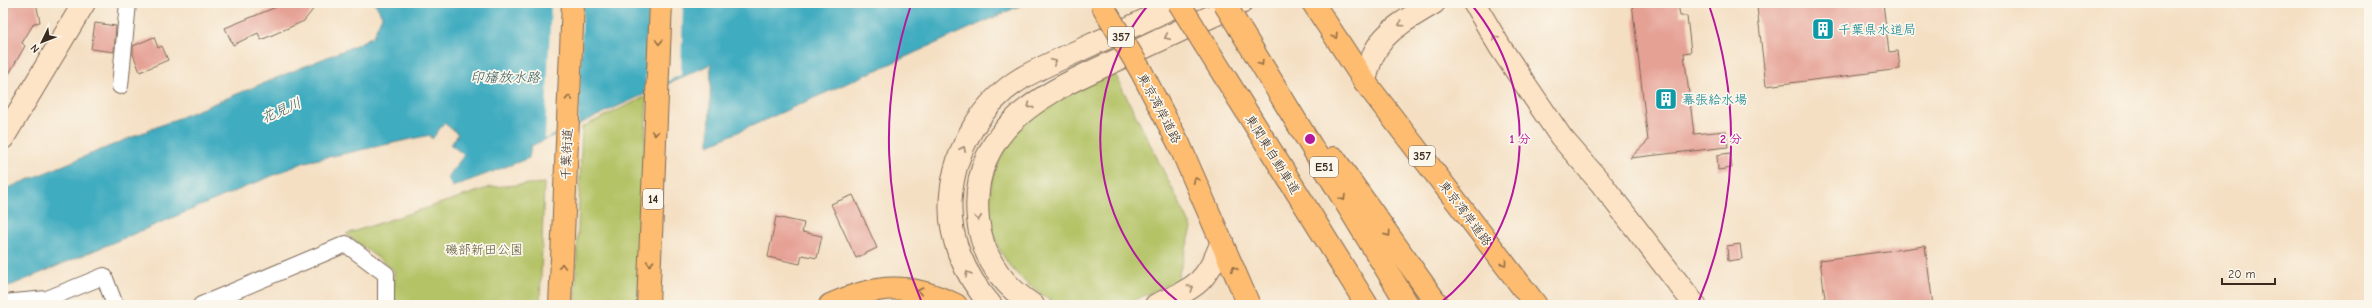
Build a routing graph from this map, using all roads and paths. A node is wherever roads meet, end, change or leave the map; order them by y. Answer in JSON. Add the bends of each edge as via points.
{"nodes":[{"id":1,"x":84,"y":3,"type":"edge"},
{"id":2,"x":128,"y":3,"type":"edge"},
{"id":3,"x":573,"y":3,"type":"edge"},
{"id":4,"x":661,"y":3,"type":"edge"},
{"id":5,"x":1101,"y":3,"type":"edge"},
{"id":6,"x":1180,"y":3,"type":"edge"},
{"id":7,"x":1224,"y":3,"type":"edge"},
{"id":8,"x":1241,"y":3,"type":"edge"},
{"id":9,"x":1314,"y":3,"type":"edge"},
{"id":10,"x":1434,"y":3,"type":"edge"},
{"id":11,"x":1474,"y":3,"type":"edge"},
{"id":12,"x":1491,"y":3,"type":"edge"},
{"id":13,"x":1272,"y":81,"type":"junction"},
{"id":14,"x":1365,"y":82,"type":"junction"},
{"id":15,"x":120,"y":86,"type":"dead end"},
{"id":16,"x":3,"y":138,"type":"edge"},
{"id":17,"x":1600,"y":182,"type":"junction"},
{"id":18,"x":1222,"y":241,"type":"junction"},
{"id":19,"x":1335,"y":254,"type":"junction"},
{"id":20,"x":3,"y":303,"type":"edge"},
{"id":21,"x":115,"y":305,"type":"edge"},
{"id":22,"x":201,"y":305,"type":"edge"},
{"id":23,"x":386,"y":305,"type":"edge"},
{"id":24,"x":560,"y":305,"type":"edge"},
{"id":25,"x":648,"y":305,"type":"edge"},
{"id":26,"x":830,"y":305,"type":"edge"},
{"id":27,"x":956,"y":305,"type":"edge"},
{"id":28,"x":991,"y":305,"type":"edge"},
{"id":29,"x":1033,"y":305,"type":"edge"},
{"id":30,"x":1156,"y":305,"type":"edge"},
{"id":31,"x":1249,"y":305,"type":"edge"},
{"id":32,"x":1353,"y":305,"type":"edge"},
{"id":33,"x":1367,"y":305,"type":"edge"},
{"id":34,"x":1408,"y":305,"type":"edge"},
{"id":35,"x":1438,"y":305,"type":"edge"},
{"id":36,"x":1536,"y":305,"type":"edge"},
{"id":37,"x":1695,"y":305,"type":"edge"}],
"edges":[{"from":1,"to":16,"type":"street"},
{"from":2,"to":15,"type":"street"},
{"from":24,"to":3,"type":"highway","name":"千葉街道","one_way":true},
{"from":4,"to":25,"type":"highway","number":"14","one_way":true},
{"from":18,"to":5,"type":"highway","name":"東京湾岸道路","number":"357","one_way":true,"bridge":true,"via":[[1179,144],[1141,71]]},
{"from":6,"to":19,"type":"highway","name":"東関東自動車道","number":"E51","bridge":true},
{"from":28,"to":6,"type":"street","one_way":true,"via":[[980,293],[963,265],[954,240],[951,215],[955,170],[974,126],[996,99],[1022,78]]},
{"from":7,"to":13,"type":"highway","number":"E51","one_way":true,"bridge":true},
{"from":8,"to":29,"type":"street","one_way":true,"via":[[1054,90],[1022,112],[1001,134],[990,150],[979,182],[979,226],[987,254],[999,275],[1014,291]]},
{"from":9,"to":14,"type":"highway","name":"東京湾岸道路","number":"357","one_way":true},
{"from":10,"to":14,"type":"street","one_way":true,"via":[[1398,25],[1380,42],[1368,63]]},
{"from":17,"to":11,"type":"street","one_way":true,"via":[[1561,137],[1500,47]]},
{"from":12,"to":17,"type":"street"},
{"from":13,"to":34,"type":"highway","number":"E51","one_way":true},
{"from":13,"to":35,"type":"highway","one_way":true,"via":[[1301,110]]},
{"from":14,"to":36,"type":"highway","name":"東京湾岸道路","number":"357","one_way":true},
{"from":17,"to":37,"type":"street"},
{"from":30,"to":18,"type":"street","one_way":true,"via":[[1184,292],[1204,278],[1211,269]]},
{"from":31,"to":18,"type":"highway","name":"東京湾岸道路","number":"357","one_way":true},
{"from":19,"to":32,"type":"highway","via":[[1342,282]]},
{"from":19,"to":33,"type":"highway","name":"東関東自動車道","number":"E51"},
{"from":20,"to":21,"type":"street","via":[[47,299],[104,276]]},
{"from":22,"to":23,"type":"street","via":[[346,244],[386,274]]},
{"from":27,"to":26,"type":"highway","one_way":true,"via":[[925,292],[892,288],[868,291]]}]}
